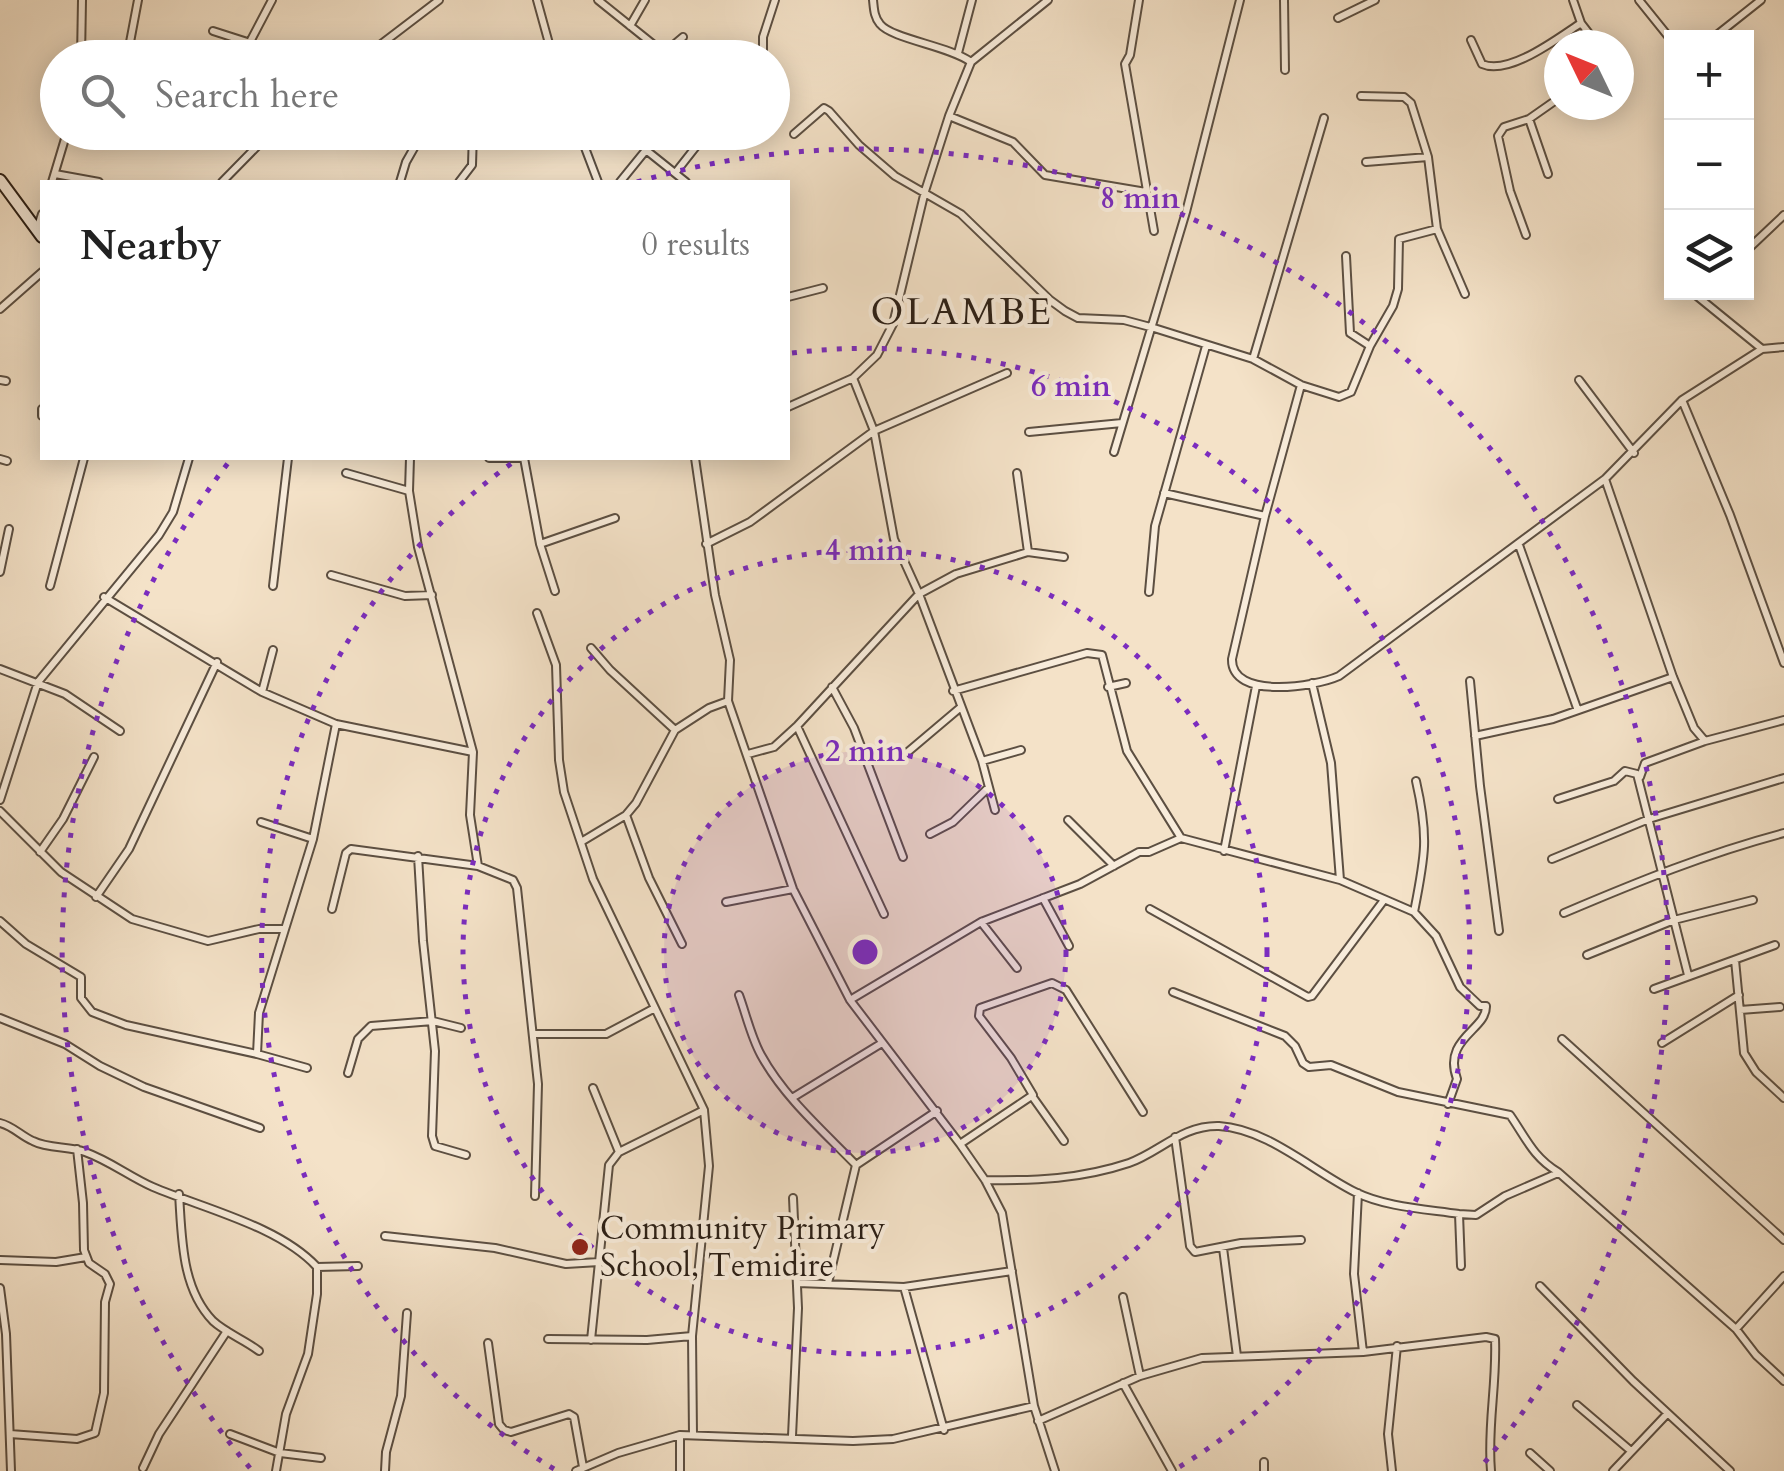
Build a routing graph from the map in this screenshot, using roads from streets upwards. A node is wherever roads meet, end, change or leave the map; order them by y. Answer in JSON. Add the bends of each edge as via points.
{"nodes":[{"id":1,"x":82,"y":0,"type":"edge"},
{"id":2,"x":138,"y":0,"type":"edge"},
{"id":3,"x":272,"y":0,"type":"edge"},
{"id":4,"x":439,"y":0,"type":"edge"},
{"id":5,"x":537,"y":0,"type":"edge"},
{"id":6,"x":598,"y":0,"type":"edge"},
{"id":7,"x":645,"y":0,"type":"edge"},
{"id":8,"x":775,"y":0,"type":"edge"},
{"id":9,"x":873,"y":0,"type":"edge"},
{"id":10,"x":972,"y":0,"type":"edge"},
{"id":11,"x":1048,"y":0,"type":"edge"},
{"id":12,"x":1140,"y":0,"type":"edge"},
{"id":13,"x":1240,"y":0,"type":"edge"},
{"id":14,"x":1284,"y":0,"type":"edge"},
{"id":15,"x":1375,"y":0,"type":"edge"},
{"id":16,"x":1573,"y":0,"type":"edge"},
{"id":17,"x":1640,"y":0,"type":"edge"},
{"id":18,"x":1761,"y":0,"type":"edge"},
{"id":19,"x":1338,"y":18,"type":"dead end"},
{"id":20,"x":1582,"y":23,"type":"junction"},
{"id":21,"x":630,"y":26,"type":"junction"},
{"id":22,"x":1587,"y":30,"type":"edge"},
{"id":23,"x":1723,"y":30,"type":"edge"},
{"id":24,"x":214,"y":31,"type":"dead end"},
{"id":25,"x":1664,"y":31,"type":"edge"},
{"id":26,"x":682,"y":37,"type":"dead end"},
{"id":27,"x":81,"y":40,"type":"edge"},
{"id":28,"x":130,"y":40,"type":"edge"},
{"id":29,"x":251,"y":40,"type":"joint"},
{"id":30,"x":387,"y":40,"type":"edge"},
{"id":31,"x":549,"y":40,"type":"edge"},
{"id":32,"x":648,"y":40,"type":"edge"},
{"id":33,"x":678,"y":40,"type":"edge"},
{"id":34,"x":763,"y":40,"type":"edge"},
{"id":35,"x":1471,"y":40,"type":"dead end"},
{"id":36,"x":958,"y":53,"type":"junction"},
{"id":37,"x":971,"y":62,"type":"junction"},
{"id":38,"x":1285,"y":70,"type":"dead end"},
{"id":39,"x":1362,"y":96,"type":"dead end"},
{"id":40,"x":1544,"y":108,"type":"edge"},
{"id":41,"x":949,"y":116,"type":"junction"},
{"id":42,"x":1324,"y":118,"type":"dead end"},
{"id":43,"x":1529,"y":119,"type":"junction"},
{"id":44,"x":794,"y":134,"type":"dead end"},
{"id":45,"x":62,"y":150,"type":"edge"},
{"id":46,"x":253,"y":150,"type":"edge"},
{"id":47,"x":412,"y":150,"type":"edge"},
{"id":48,"x":472,"y":150,"type":"edge"},
{"id":49,"x":586,"y":150,"type":"edge"},
{"id":50,"x":646,"y":150,"type":"joint"},
{"id":51,"x":693,"y":150,"type":"edge"},
{"id":52,"x":1428,"y":157,"type":"junction"},
{"id":53,"x":1366,"y":162,"type":"dead end"},
{"id":54,"x":676,"y":172,"type":"junction"},
{"id":55,"x":1548,"y":174,"type":"dead end"},
{"id":56,"x":54,"y":178,"type":"edge"},
{"id":57,"x":0,"y":180,"type":"edge"},
{"id":58,"x":224,"y":180,"type":"edge"},
{"id":59,"x":401,"y":180,"type":"edge"},
{"id":60,"x":461,"y":180,"type":"edge"},
{"id":61,"x":597,"y":180,"type":"edge"},
{"id":62,"x":622,"y":180,"type":"edge"},
{"id":63,"x":684,"y":180,"type":"edge"},
{"id":64,"x":925,"y":191,"type":"junction"},
{"id":65,"x":1146,"y":192,"type":"junction"},
{"id":66,"x":1784,"y":215,"type":"edge"},
{"id":67,"x":1437,"y":229,"type":"junction"},
{"id":68,"x":1154,"y":232,"type":"dead end"},
{"id":69,"x":40,"y":234,"type":"edge"},
{"id":70,"x":1526,"y":235,"type":"dead end"},
{"id":71,"x":1754,"y":244,"type":"edge"},
{"id":72,"x":1346,"y":256,"type":"dead end"},
{"id":73,"x":40,"y":274,"type":"edge"},
{"id":74,"x":823,"y":288,"type":"dead end"},
{"id":75,"x":1465,"y":294,"type":"dead end"},
{"id":76,"x":790,"y":296,"type":"edge"},
{"id":77,"x":1702,"y":300,"type":"edge"},
{"id":78,"x":0,"y":309,"type":"edge"},
{"id":79,"x":1154,"y":328,"type":"junction"},
{"id":80,"x":1206,"y":345,"type":"junction"},
{"id":81,"x":1370,"y":346,"type":"junction"},
{"id":82,"x":1784,"y":346,"type":"edge"},
{"id":83,"x":1762,"y":349,"type":"junction"},
{"id":84,"x":1252,"y":359,"type":"junction"},
{"id":85,"x":1007,"y":374,"type":"dead end"},
{"id":86,"x":853,"y":378,"type":"junction"},
{"id":87,"x":1578,"y":380,"type":"dead end"},
{"id":88,"x":1301,"y":385,"type":"junction"},
{"id":89,"x":1682,"y":400,"type":"junction"},
{"id":90,"x":790,"y":406,"type":"edge"},
{"id":91,"x":1122,"y":423,"type":"junction"},
{"id":92,"x":874,"y":431,"type":"junction"},
{"id":93,"x":1030,"y":432,"type":"dead end"},
{"id":94,"x":1114,"y":452,"type":"dead end"},
{"id":95,"x":1634,"y":453,"type":"junction"},
{"id":96,"x":83,"y":460,"type":"edge"},
{"id":97,"x":188,"y":460,"type":"edge"},
{"id":98,"x":288,"y":460,"type":"edge"},
{"id":99,"x":410,"y":460,"type":"edge"},
{"id":100,"x":524,"y":460,"type":"edge"},
{"id":101,"x":695,"y":460,"type":"edge"},
{"id":102,"x":346,"y":473,"type":"dead end"},
{"id":103,"x":1017,"y":473,"type":"dead end"},
{"id":104,"x":1605,"y":479,"type":"junction"},
{"id":105,"x":410,"y":491,"type":"junction"},
{"id":106,"x":1164,"y":493,"type":"junction"},
{"id":107,"x":1266,"y":516,"type":"junction"},
{"id":108,"x":615,"y":518,"type":"dead end"},
{"id":109,"x":9,"y":529,"type":"dead end"},
{"id":110,"x":540,"y":544,"type":"junction"},
{"id":111,"x":706,"y":544,"type":"junction"},
{"id":112,"x":1518,"y":544,"type":"junction"},
{"id":113,"x":1028,"y":552,"type":"junction"},
{"id":114,"x":1064,"y":557,"type":"dead end"},
{"id":115,"x":1,"y":567,"type":"edge"},
{"id":116,"x":331,"y":576,"type":"dead end"},
{"id":117,"x":50,"y":586,"type":"dead end"},
{"id":118,"x":273,"y":586,"type":"dead end"},
{"id":119,"x":555,"y":591,"type":"dead end"},
{"id":120,"x":1149,"y":592,"type":"dead end"},
{"id":121,"x":919,"y":594,"type":"junction"},
{"id":122,"x":432,"y":595,"type":"junction"},
{"id":123,"x":104,"y":598,"type":"junction"},
{"id":124,"x":536,"y":613,"type":"dead end"},
{"id":125,"x":592,"y":648,"type":"dead end"},
{"id":126,"x":274,"y":650,"type":"dead end"},
{"id":127,"x":216,"y":662,"type":"junction"},
{"id":128,"x":1784,"y":663,"type":"edge"},
{"id":129,"x":0,"y":669,"type":"edge"},
{"id":130,"x":1672,"y":676,"type":"junction"},
{"id":131,"x":1470,"y":681,"type":"dead end"},
{"id":132,"x":38,"y":682,"type":"junction"},
{"id":133,"x":1126,"y":683,"type":"dead end"},
{"id":134,"x":1312,"y":683,"type":"junction"},
{"id":135,"x":1256,"y":686,"type":"junction"},
{"id":136,"x":1108,"y":687,"type":"junction"},
{"id":137,"x":832,"y":688,"type":"junction"},
{"id":138,"x":262,"y":692,"type":"junction"},
{"id":139,"x":953,"y":692,"type":"junction"},
{"id":140,"x":728,"y":701,"type":"junction"},
{"id":141,"x":961,"y":707,"type":"junction"},
{"id":142,"x":1577,"y":708,"type":"junction"},
{"id":143,"x":1784,"y":720,"type":"edge"},
{"id":144,"x":336,"y":724,"type":"junction"},
{"id":145,"x":797,"y":726,"type":"junction"},
{"id":146,"x":676,"y":730,"type":"junction"},
{"id":147,"x":120,"y":731,"type":"dead end"},
{"id":148,"x":1475,"y":736,"type":"junction"},
{"id":149,"x":1705,"y":741,"type":"junction"},
{"id":150,"x":1020,"y":750,"type":"dead end"},
{"id":151,"x":473,"y":752,"type":"junction"},
{"id":152,"x":748,"y":754,"type":"junction"},
{"id":153,"x":904,"y":756,"type":"dead end"},
{"id":154,"x":94,"y":757,"type":"dead end"},
{"id":155,"x":982,"y":761,"type":"junction"},
{"id":156,"x":1784,"y":778,"type":"edge"},
{"id":157,"x":1416,"y":782,"type":"dead end"},
{"id":158,"x":988,"y":788,"type":"junction"},
{"id":159,"x":1641,"y":789,"type":"junction"},
{"id":160,"x":1558,"y":799,"type":"dead end"},
{"id":161,"x":0,"y":800,"type":"edge"},
{"id":162,"x":995,"y":810,"type":"dead end"},
{"id":163,"x":0,"y":812,"type":"edge"},
{"id":164,"x":626,"y":815,"type":"junction"},
{"id":165,"x":1648,"y":819,"type":"junction"},
{"id":166,"x":1068,"y":820,"type":"dead end"},
{"id":167,"x":261,"y":822,"type":"dead end"},
{"id":168,"x":930,"y":834,"type":"dead end"},
{"id":169,"x":1784,"y":834,"type":"edge"},
{"id":170,"x":1181,"y":838,"type":"junction"},
{"id":171,"x":313,"y":839,"type":"junction"},
{"id":172,"x":581,"y":842,"type":"junction"},
{"id":173,"x":1224,"y":851,"type":"junction"},
{"id":174,"x":40,"y":852,"type":"junction"},
{"id":175,"x":418,"y":856,"type":"junction"},
{"id":176,"x":903,"y":857,"type":"dead end"},
{"id":177,"x":1552,"y":859,"type":"dead end"},
{"id":178,"x":478,"y":866,"type":"junction"},
{"id":179,"x":1114,"y":866,"type":"junction"},
{"id":180,"x":1661,"y":871,"type":"junction"},
{"id":181,"x":1340,"y":880,"type":"junction"},
{"id":182,"x":792,"y":890,"type":"junction"},
{"id":183,"x":96,"y":898,"type":"junction"},
{"id":184,"x":1043,"y":898,"type":"junction"},
{"id":185,"x":1384,"y":900,"type":"junction"},
{"id":186,"x":1753,"y":900,"type":"dead end"},
{"id":187,"x":726,"y":902,"type":"dead end"},
{"id":188,"x":332,"y":909,"type":"dead end"},
{"id":189,"x":1150,"y":909,"type":"dead end"},
{"id":190,"x":1414,"y":912,"type":"junction"},
{"id":191,"x":1564,"y":913,"type":"dead end"},
{"id":192,"x":884,"y":914,"type":"dead end"},
{"id":193,"x":1674,"y":920,"type":"junction"},
{"id":194,"x":0,"y":921,"type":"edge"},
{"id":195,"x":981,"y":922,"type":"junction"},
{"id":196,"x":285,"y":928,"type":"junction"},
{"id":197,"x":1499,"y":930,"type":"dead end"},
{"id":198,"x":682,"y":944,"type":"dead end"},
{"id":199,"x":1775,"y":945,"type":"dead end"},
{"id":200,"x":1069,"y":946,"type":"dead end"},
{"id":201,"x":1587,"y":955,"type":"dead end"},
{"id":202,"x":1735,"y":960,"type":"junction"},
{"id":203,"x":1016,"y":968,"type":"dead end"},
{"id":204,"x":1688,"y":976,"type":"junction"},
{"id":205,"x":1654,"y":989,"type":"dead end"},
{"id":206,"x":1173,"y":992,"type":"dead end"},
{"id":207,"x":739,"y":995,"type":"dead end"},
{"id":208,"x":1739,"y":995,"type":"junction"},
{"id":209,"x":850,"y":1000,"type":"junction"},
{"id":210,"x":1780,"y":1006,"type":"dead end"},
{"id":211,"x":653,"y":1009,"type":"junction"},
{"id":212,"x":1740,"y":1010,"type":"junction"},
{"id":213,"x":0,"y":1018,"type":"edge"},
{"id":214,"x":433,"y":1021,"type":"junction"},
{"id":215,"x":461,"y":1028,"type":"dead end"},
{"id":216,"x":534,"y":1034,"type":"junction"},
{"id":217,"x":1562,"y":1040,"type":"dead end"},
{"id":218,"x":882,"y":1043,"type":"junction"},
{"id":219,"x":1662,"y":1043,"type":"dead end"},
{"id":220,"x":257,"y":1054,"type":"junction"},
{"id":221,"x":306,"y":1068,"type":"dead end"},
{"id":222,"x":348,"y":1073,"type":"dead end"},
{"id":223,"x":593,"y":1088,"type":"dead end"},
{"id":224,"x":1032,"y":1096,"type":"junction"},
{"id":225,"x":792,"y":1098,"type":"junction"},
{"id":226,"x":1784,"y":1098,"type":"edge"},
{"id":227,"x":1448,"y":1104,"type":"junction"},
{"id":228,"x":704,"y":1110,"type":"junction"},
{"id":229,"x":937,"y":1112,"type":"junction"},
{"id":230,"x":1143,"y":1112,"type":"dead end"},
{"id":231,"x":0,"y":1123,"type":"edge"},
{"id":232,"x":260,"y":1128,"type":"dead end"},
{"id":233,"x":1174,"y":1138,"type":"junction"},
{"id":234,"x":1064,"y":1140,"type":"dead end"},
{"id":235,"x":960,"y":1144,"type":"junction"},
{"id":236,"x":77,"y":1149,"type":"junction"},
{"id":237,"x":620,"y":1152,"type":"junction"},
{"id":238,"x":466,"y":1154,"type":"dead end"},
{"id":239,"x":856,"y":1165,"type":"junction"},
{"id":240,"x":1558,"y":1172,"type":"junction"},
{"id":241,"x":985,"y":1180,"type":"junction"},
{"id":242,"x":1358,"y":1193,"type":"junction"},
{"id":243,"x":179,"y":1194,"type":"junction"},
{"id":244,"x":535,"y":1196,"type":"dead end"},
{"id":245,"x":793,"y":1198,"type":"dead end"},
{"id":246,"x":1459,"y":1214,"type":"junction"},
{"id":247,"x":385,"y":1236,"type":"dead end"},
{"id":248,"x":1302,"y":1240,"type":"dead end"},
{"id":249,"x":1784,"y":1240,"type":"edge"},
{"id":250,"x":1222,"y":1248,"type":"junction"},
{"id":251,"x":86,"y":1257,"type":"junction"},
{"id":252,"x":0,"y":1260,"type":"edge"},
{"id":253,"x":599,"y":1262,"type":"junction"},
{"id":254,"x":358,"y":1266,"type":"dead end"},
{"id":255,"x":1461,"y":1266,"type":"dead end"},
{"id":256,"x":317,"y":1267,"type":"junction"},
{"id":257,"x":1012,"y":1271,"type":"junction"},
{"id":258,"x":1784,"y":1276,"type":"edge"},
{"id":259,"x":798,"y":1283,"type":"junction"},
{"id":260,"x":828,"y":1283,"type":"junction"},
{"id":261,"x":904,"y":1286,"type":"junction"},
{"id":262,"x":1540,"y":1286,"type":"dead end"},
{"id":263,"x":0,"y":1288,"type":"edge"},
{"id":264,"x":1124,"y":1297,"type":"dead end"},
{"id":265,"x":408,"y":1313,"type":"dead end"},
{"id":266,"x":1736,"y":1329,"type":"junction"},
{"id":267,"x":226,"y":1331,"type":"junction"},
{"id":268,"x":692,"y":1336,"type":"junction"},
{"id":269,"x":548,"y":1339,"type":"dead end"},
{"id":270,"x":591,"y":1340,"type":"junction"},
{"id":271,"x":488,"y":1343,"type":"dead end"},
{"id":272,"x":1396,"y":1346,"type":"junction"},
{"id":273,"x":259,"y":1351,"type":"dead end"},
{"id":274,"x":1363,"y":1352,"type":"junction"},
{"id":275,"x":1237,"y":1356,"type":"junction"},
{"id":276,"x":1140,"y":1376,"type":"junction"},
{"id":277,"x":1784,"y":1380,"type":"edge"},
{"id":278,"x":1123,"y":1383,"type":"junction"},
{"id":279,"x":1577,"y":1405,"type":"dead end"},
{"id":280,"x":1034,"y":1406,"type":"junction"},
{"id":281,"x":1667,"y":1414,"type":"junction"},
{"id":282,"x":1038,"y":1421,"type":"junction"},
{"id":283,"x":944,"y":1430,"type":"junction"},
{"id":284,"x":10,"y":1434,"type":"junction"},
{"id":285,"x":230,"y":1434,"type":"dead end"},
{"id":286,"x":680,"y":1434,"type":"junction"},
{"id":287,"x":692,"y":1434,"type":"junction"},
{"id":288,"x":792,"y":1436,"type":"junction"},
{"id":289,"x":1631,"y":1451,"type":"junction"},
{"id":290,"x":280,"y":1453,"type":"junction"},
{"id":291,"x":1530,"y":1453,"type":"dead end"},
{"id":292,"x":321,"y":1458,"type":"dead end"},
{"id":293,"x":143,"y":1468,"type":"dead end"},
{"id":294,"x":579,"y":1469,"type":"edge"},
{"id":295,"x":11,"y":1471,"type":"edge"},
{"id":296,"x":276,"y":1471,"type":"edge"},
{"id":297,"x":386,"y":1471,"type":"edge"},
{"id":298,"x":680,"y":1471,"type":"edge"},
{"id":299,"x":1055,"y":1471,"type":"edge"},
{"id":300,"x":1172,"y":1471,"type":"edge"},
{"id":301,"x":1392,"y":1471,"type":"edge"},
{"id":302,"x":1491,"y":1471,"type":"edge"},
{"id":303,"x":1550,"y":1471,"type":"edge"},
{"id":304,"x":1612,"y":1471,"type":"edge"},
{"id":305,"x":1730,"y":1471,"type":"edge"}],
"edges":[{"from":1,"to":27,"type":"street"},
{"from":2,"to":28,"type":"street"},
{"from":3,"to":29,"type":"street"},
{"from":4,"to":30,"type":"street"},
{"from":5,"to":31,"type":"street"},
{"from":6,"to":21,"type":"street"},
{"from":7,"to":21,"type":"street"},
{"from":8,"to":34,"type":"street"},
{"from":9,"to":36,"type":"street","via":[[884,29]]},
{"from":10,"to":36,"type":"street"},
{"from":11,"to":37,"type":"street"},
{"from":12,"to":65,"type":"street","via":[[1125,64]]},
{"from":13,"to":79,"type":"street"},
{"from":14,"to":38,"type":"street"},
{"from":15,"to":19,"type":"street"},
{"from":16,"to":20,"type":"street"},
{"from":17,"to":25,"type":"street"},
{"from":18,"to":23,"type":"street"},
{"from":20,"to":22,"type":"street"},
{"from":20,"to":35,"type":"street","via":[[1498,68],[1482,64]]},
{"from":21,"to":32,"type":"street"},
{"from":24,"to":29,"type":"street"},
{"from":26,"to":33,"type":"street"},
{"from":36,"to":37,"type":"street"},
{"from":37,"to":41,"type":"street"},
{"from":39,"to":52,"type":"street","via":[[1408,99]]},
{"from":40,"to":43,"type":"street"},
{"from":41,"to":64,"type":"street"},
{"from":41,"to":65,"type":"street","via":[[1012,142],[1046,175]]},
{"from":42,"to":84,"type":"street"},
{"from":43,"to":55,"type":"street"},
{"from":43,"to":70,"type":"street","via":[[1504,127],[1498,136]]},
{"from":44,"to":64,"type":"street","via":[[824,108],[894,176]]},
{"from":45,"to":56,"type":"street"},
{"from":46,"to":58,"type":"street"},
{"from":47,"to":59,"type":"street"},
{"from":48,"to":60,"type":"street","via":[[470,170]]},
{"from":49,"to":61,"type":"street"},
{"from":50,"to":54,"type":"street"},
{"from":50,"to":62,"type":"street"},
{"from":51,"to":54,"type":"street"},
{"from":52,"to":53,"type":"street"},
{"from":52,"to":67,"type":"street"},
{"from":54,"to":63,"type":"street"},
{"from":57,"to":69,"type":"street"},
{"from":64,"to":79,"type":"street","via":[[961,214],[1050,300],[1078,318]]},
{"from":64,"to":86,"type":"street","via":[[893,324],[878,355]]},
{"from":65,"to":68,"type":"street"},
{"from":66,"to":71,"type":"street"},
{"from":67,"to":75,"type":"street"},
{"from":67,"to":81,"type":"street","via":[[1399,239],[1398,288]]},
{"from":72,"to":81,"type":"street","via":[[1350,333]]},
{"from":73,"to":78,"type":"street"},
{"from":74,"to":76,"type":"street"},
{"from":77,"to":83,"type":"street"},
{"from":79,"to":80,"type":"street"},
{"from":79,"to":91,"type":"street"},
{"from":80,"to":84,"type":"street"},
{"from":80,"to":106,"type":"street"},
{"from":81,"to":88,"type":"street","via":[[1347,395]]},
{"from":82,"to":83,"type":"street"},
{"from":83,"to":89,"type":"street"},
{"from":84,"to":88,"type":"street"},
{"from":85,"to":92,"type":"street"},
{"from":86,"to":90,"type":"street"},
{"from":86,"to":92,"type":"street"},
{"from":87,"to":95,"type":"street"},
{"from":88,"to":107,"type":"street"},
{"from":89,"to":95,"type":"street"},
{"from":89,"to":128,"type":"street"},
{"from":91,"to":93,"type":"street"},
{"from":91,"to":94,"type":"street"},
{"from":92,"to":111,"type":"street","via":[[750,522]]},
{"from":92,"to":121,"type":"street","via":[[894,538]]},
{"from":95,"to":104,"type":"street"},
{"from":96,"to":117,"type":"street"},
{"from":97,"to":123,"type":"street","via":[[173,512]]},
{"from":98,"to":118,"type":"street"},
{"from":99,"to":105,"type":"street"},
{"from":100,"to":110,"type":"street"},
{"from":101,"to":111,"type":"street"},
{"from":102,"to":105,"type":"street"},
{"from":103,"to":113,"type":"street"},
{"from":104,"to":112,"type":"street"},
{"from":104,"to":130,"type":"street"},
{"from":105,"to":122,"type":"street"},
{"from":106,"to":107,"type":"street"},
{"from":106,"to":120,"type":"street"},
{"from":107,"to":135,"type":"street","via":[[1232,659],[1236,676]]},
{"from":108,"to":110,"type":"street"},
{"from":109,"to":115,"type":"street"},
{"from":110,"to":119,"type":"street"},
{"from":111,"to":140,"type":"street","via":[[730,660]]},
{"from":112,"to":134,"type":"street","via":[[1339,676]]},
{"from":112,"to":142,"type":"street"},
{"from":113,"to":114,"type":"street"},
{"from":113,"to":121,"type":"street","via":[[956,574]]},
{"from":116,"to":122,"type":"street","via":[[405,596]]},
{"from":121,"to":137,"type":"street"},
{"from":121,"to":139,"type":"street"},
{"from":122,"to":151,"type":"street"},
{"from":123,"to":127,"type":"street"},
{"from":123,"to":132,"type":"street"},
{"from":124,"to":172,"type":"street","via":[[556,665],[564,792]]},
{"from":125,"to":146,"type":"street"},
{"from":126,"to":138,"type":"street"},
{"from":127,"to":138,"type":"street"},
{"from":127,"to":183,"type":"street","via":[[128,849]]},
{"from":129,"to":132,"type":"street"},
{"from":130,"to":142,"type":"street"},
{"from":130,"to":149,"type":"street"},
{"from":131,"to":148,"type":"street"},
{"from":132,"to":147,"type":"street"},
{"from":132,"to":161,"type":"street"},
{"from":133,"to":136,"type":"street"},
{"from":134,"to":135,"type":"street"},
{"from":134,"to":181,"type":"street","via":[[1331,764]]},
{"from":135,"to":173,"type":"street"},
{"from":136,"to":139,"type":"street","via":[[1102,655],[1093,652]]},
{"from":136,"to":170,"type":"street","via":[[1126,751]]},
{"from":137,"to":145,"type":"street"},
{"from":137,"to":176,"type":"street"},
{"from":138,"to":144,"type":"street"},
{"from":139,"to":141,"type":"street"},
{"from":140,"to":146,"type":"street"},
{"from":140,"to":152,"type":"street"},
{"from":141,"to":153,"type":"street"},
{"from":141,"to":155,"type":"street"},
{"from":142,"to":148,"type":"street"},
{"from":143,"to":149,"type":"street"},
{"from":144,"to":151,"type":"street"},
{"from":144,"to":171,"type":"street"},
{"from":145,"to":152,"type":"street","via":[[774,747]]},
{"from":145,"to":192,"type":"street"},
{"from":146,"to":164,"type":"street"},
{"from":148,"to":197,"type":"street"},
{"from":149,"to":159,"type":"street","via":[[1645,763]]},
{"from":150,"to":155,"type":"street"},
{"from":151,"to":178,"type":"street","via":[[470,815]]},
{"from":152,"to":182,"type":"street"},
{"from":154,"to":174,"type":"street"},
{"from":155,"to":158,"type":"street"},
{"from":156,"to":165,"type":"street"},
{"from":157,"to":190,"type":"street","via":[[1426,856]]},
{"from":158,"to":162,"type":"street"},
{"from":158,"to":168,"type":"street"},
{"from":159,"to":160,"type":"street","via":[[1637,774],[1625,772]]},
{"from":159,"to":165,"type":"street"},
{"from":163,"to":174,"type":"street"},
{"from":164,"to":172,"type":"street"},
{"from":164,"to":198,"type":"street"},
{"from":165,"to":177,"type":"street"},
{"from":165,"to":180,"type":"street"},
{"from":166,"to":179,"type":"street"},
{"from":167,"to":171,"type":"street"},
{"from":169,"to":180,"type":"street"},
{"from":170,"to":173,"type":"street"},
{"from":170,"to":179,"type":"street"},
{"from":171,"to":196,"type":"street"},
{"from":172,"to":211,"type":"street"},
{"from":173,"to":181,"type":"street"},
{"from":174,"to":183,"type":"street"},
{"from":175,"to":178,"type":"street"},
{"from":175,"to":188,"type":"street","via":[[350,849]]},
{"from":175,"to":214,"type":"street"},
{"from":178,"to":216,"type":"street","via":[[513,880],[517,888]]},
{"from":179,"to":184,"type":"street"},
{"from":180,"to":191,"type":"street"},
{"from":180,"to":193,"type":"street"},
{"from":181,"to":185,"type":"street"},
{"from":182,"to":187,"type":"street"},
{"from":182,"to":209,"type":"street"},
{"from":183,"to":196,"type":"street","via":[[132,919],[208,941]]},
{"from":184,"to":195,"type":"street"},
{"from":184,"to":200,"type":"street"},
{"from":185,"to":189,"type":"street","via":[[1308,998]]},
{"from":185,"to":190,"type":"street"},
{"from":186,"to":193,"type":"street"},
{"from":190,"to":227,"type":"street","via":[[1436,936],[1460,986],[1486,1006],[1460,1042],[1458,1080]]},
{"from":193,"to":201,"type":"street"},
{"from":193,"to":204,"type":"street"},
{"from":194,"to":220,"type":"street","via":[[82,977],[81,998],[92,1012],[126,1026]]},
{"from":195,"to":203,"type":"street"},
{"from":195,"to":209,"type":"street"},
{"from":196,"to":220,"type":"street","via":[[259,1013]]},
{"from":199,"to":202,"type":"street"},
{"from":202,"to":204,"type":"street"},
{"from":202,"to":208,"type":"street"},
{"from":204,"to":205,"type":"street"},
{"from":206,"to":227,"type":"street","via":[[1286,1036],[1309,1067],[1331,1065]]},
{"from":207,"to":225,"type":"street","via":[[760,1053]]},
{"from":208,"to":212,"type":"street"},
{"from":208,"to":219,"type":"street"},
{"from":209,"to":218,"type":"street"},
{"from":210,"to":212,"type":"street"},
{"from":211,"to":216,"type":"street","via":[[606,1034]]},
{"from":211,"to":228,"type":"street"},
{"from":212,"to":226,"type":"street","via":[[1749,1064]]},
{"from":213,"to":232,"type":"street","via":[[144,1087]]},
{"from":214,"to":215,"type":"street"},
{"from":214,"to":222,"type":"street","via":[[370,1026],[358,1039]]},
{"from":214,"to":238,"type":"street","via":[[434,1146]]},
{"from":216,"to":244,"type":"street"},
{"from":217,"to":249,"type":"street"},
{"from":218,"to":225,"type":"street"},
{"from":218,"to":229,"type":"street"},
{"from":220,"to":221,"type":"street"},
{"from":223,"to":237,"type":"street"},
{"from":224,"to":230,"type":"street","via":[[980,1008],[1052,983],[1066,990]]},
{"from":224,"to":234,"type":"street"},
{"from":224,"to":235,"type":"street"},
{"from":225,"to":239,"type":"street"},
{"from":227,"to":240,"type":"street","via":[[1510,1115],[1528,1149]]},
{"from":228,"to":237,"type":"street"},
{"from":228,"to":268,"type":"street","via":[[709,1166]]},
{"from":229,"to":235,"type":"street"},
{"from":229,"to":239,"type":"street"},
{"from":231,"to":236,"type":"street","via":[[36,1143]]},
{"from":233,"to":241,"type":"street","via":[[1132,1162],[1086,1175]]},
{"from":233,"to":242,"type":"street","via":[[1214,1126],[1245,1128]]},
{"from":233,"to":250,"type":"street","via":[[1190,1246],[1200,1253]]},
{"from":235,"to":241,"type":"street"},
{"from":236,"to":243,"type":"street"},
{"from":236,"to":251,"type":"street"},
{"from":237,"to":253,"type":"street","via":[[609,1165]]},
{"from":239,"to":260,"type":"street"},
{"from":240,"to":246,"type":"street","via":[[1476,1214]]},
{"from":240,"to":266,"type":"street"},
{"from":241,"to":257,"type":"street","via":[[1002,1213]]},
{"from":242,"to":246,"type":"street"},
{"from":242,"to":274,"type":"street","via":[[1354,1274]]},
{"from":243,"to":256,"type":"street","via":[[298,1247]]},
{"from":243,"to":267,"type":"street","via":[[190,1284]]},
{"from":245,"to":259,"type":"street"},
{"from":246,"to":255,"type":"street"},
{"from":247,"to":253,"type":"street","via":[[566,1264]]},
{"from":248,"to":250,"type":"street"},
{"from":250,"to":275,"type":"street"},
{"from":251,"to":252,"type":"street"},
{"from":251,"to":284,"type":"street","via":[[110,1284],[95,1433],[77,1440]]},
{"from":253,"to":270,"type":"street"},
{"from":254,"to":256,"type":"street"},
{"from":256,"to":290,"type":"street","via":[[308,1354]]},
{"from":257,"to":261,"type":"street"},
{"from":257,"to":280,"type":"street"},
{"from":258,"to":266,"type":"street"},
{"from":259,"to":260,"type":"street"},
{"from":259,"to":288,"type":"street"},
{"from":260,"to":261,"type":"street"},
{"from":261,"to":283,"type":"street"},
{"from":262,"to":281,"type":"street"},
{"from":263,"to":284,"type":"street"},
{"from":264,"to":276,"type":"street"},
{"from":265,"to":297,"type":"street"},
{"from":266,"to":277,"type":"street"},
{"from":267,"to":273,"type":"street"},
{"from":267,"to":293,"type":"street"},
{"from":268,"to":270,"type":"street"},
{"from":268,"to":287,"type":"street"},
{"from":269,"to":270,"type":"street"},
{"from":271,"to":294,"type":"street","via":[[499,1424],[511,1432],[574,1417]]},
{"from":272,"to":274,"type":"street"},
{"from":272,"to":301,"type":"street","via":[[1388,1434]]},
{"from":272,"to":302,"type":"street","via":[[1495,1339]]},
{"from":274,"to":275,"type":"street"},
{"from":275,"to":276,"type":"street","via":[[1202,1358]]},
{"from":276,"to":278,"type":"street"},
{"from":278,"to":282,"type":"street"},
{"from":278,"to":300,"type":"street"},
{"from":279,"to":289,"type":"street"},
{"from":280,"to":282,"type":"street"},
{"from":280,"to":283,"type":"street"},
{"from":281,"to":289,"type":"street"},
{"from":281,"to":305,"type":"street"},
{"from":282,"to":299,"type":"street"},
{"from":283,"to":288,"type":"street","via":[[873,1440]]},
{"from":284,"to":295,"type":"street"},
{"from":285,"to":290,"type":"street"},
{"from":286,"to":287,"type":"street"},
{"from":286,"to":294,"type":"street"},
{"from":286,"to":298,"type":"street"},
{"from":287,"to":288,"type":"street"},
{"from":289,"to":304,"type":"street"},
{"from":290,"to":292,"type":"street"},
{"from":290,"to":296,"type":"street"},
{"from":291,"to":303,"type":"street"}]}
